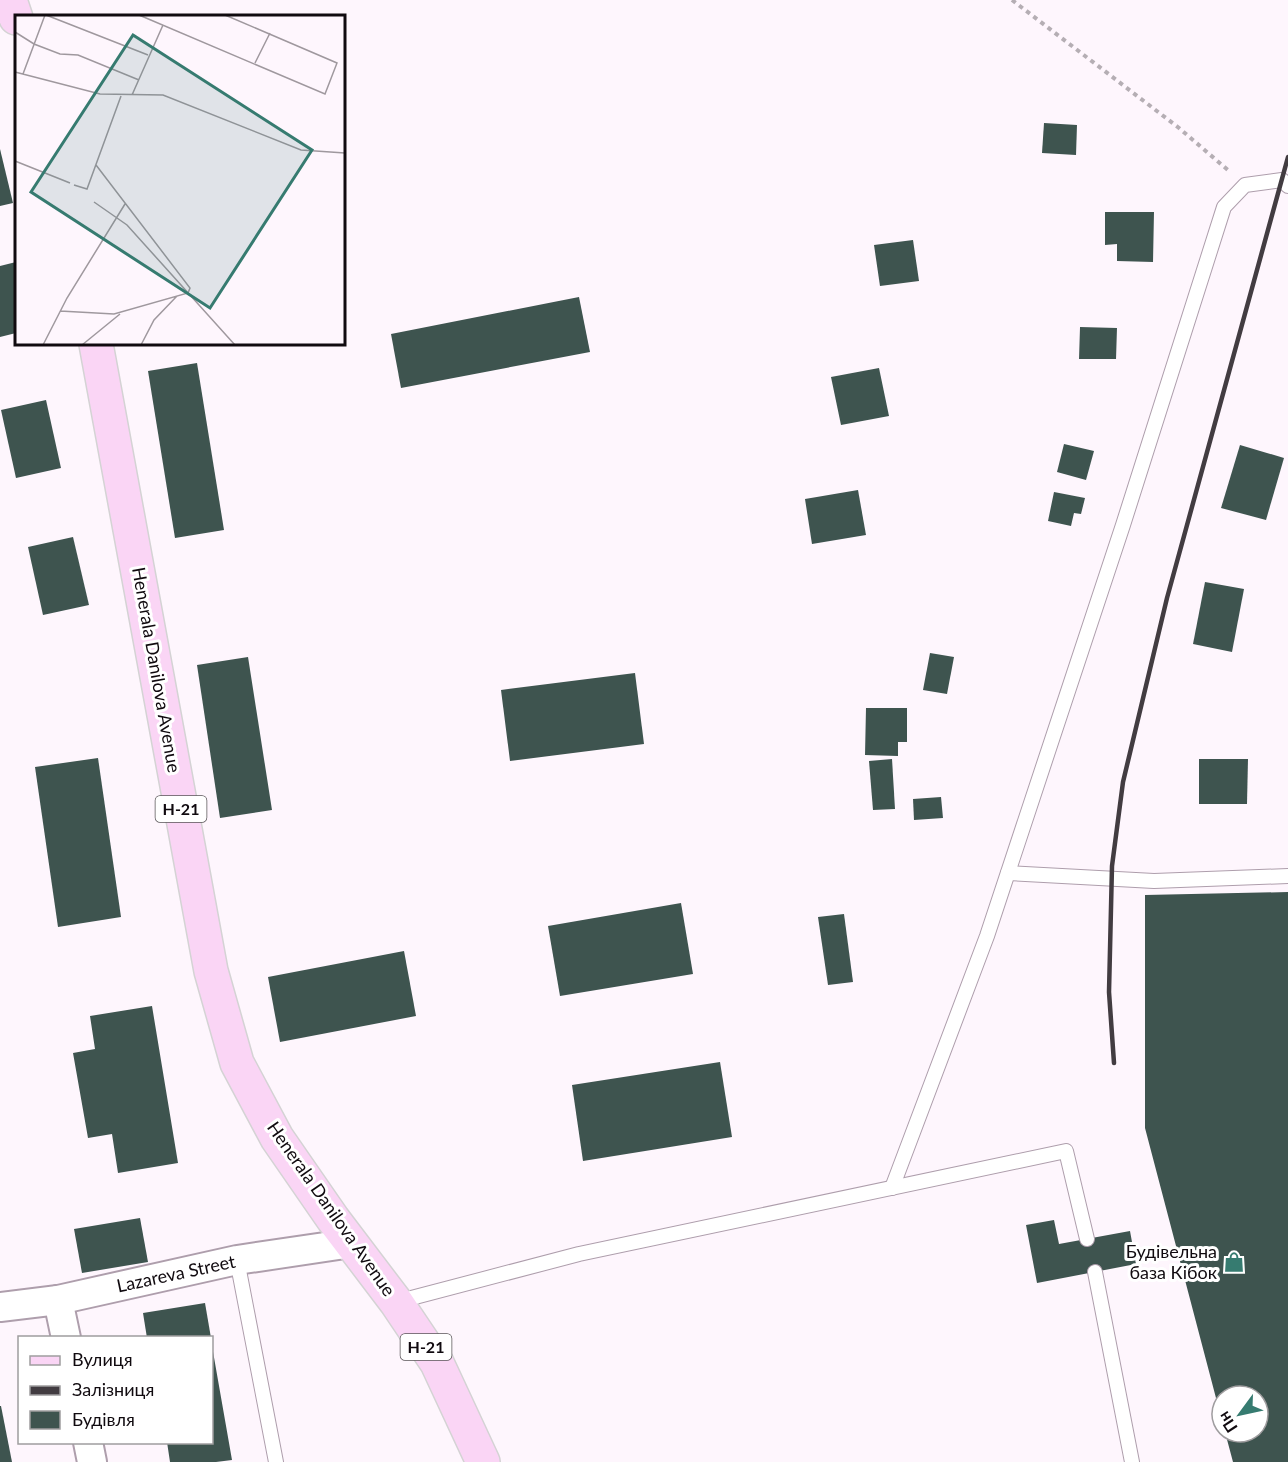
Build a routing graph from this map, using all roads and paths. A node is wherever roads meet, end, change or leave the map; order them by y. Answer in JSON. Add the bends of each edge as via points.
{"nodes":[{"id":1,"x":10,"y":0,"type":"edge"},
{"id":2,"x":1012,"y":0,"type":"edge"},
{"id":3,"x":15,"y":15,"type":"edge"},
{"id":4,"x":1285,"y":183,"type":"edge"},
{"id":5,"x":1245,"y":185,"type":"junction"},
{"id":6,"x":96,"y":345,"type":"edge"},
{"id":7,"x":1008,"y":873,"type":"junction"},
{"id":8,"x":1288,"y":876,"type":"edge"},
{"id":9,"x":892,"y":1188,"type":"junction"},
{"id":10,"x":1087,"y":1239,"type":"dead end"},
{"id":11,"x":352,"y":1243,"type":"junction"},
{"id":12,"x":237,"y":1260,"type":"junction"},
{"id":13,"x":1095,"y":1272,"type":"dead end"},
{"id":14,"x":58,"y":1300,"type":"junction"},
{"id":15,"x":396,"y":1302,"type":"junction"},
{"id":16,"x":0,"y":1307,"type":"edge"},
{"id":17,"x":66,"y":1336,"type":"edge"},
{"id":18,"x":88,"y":1444,"type":"edge"},
{"id":19,"x":92,"y":1462,"type":"edge"},
{"id":20,"x":276,"y":1462,"type":"edge"},
{"id":21,"x":483,"y":1462,"type":"edge"},
{"id":22,"x":1132,"y":1462,"type":"edge"}],
"edges":[{"from":1,"to":3,"type":"main road"},
{"from":2,"to":5,"type":"path","via":[[1179,128]]},
{"from":4,"to":5,"type":"lane"},
{"from":5,"to":7,"type":"lane","via":[[1224,207]]},
{"from":6,"to":11,"type":"main road","name":"Henerala Danilova Avenue","number":"Н-21","via":[[211,971],[237,1063],[277,1138]]},
{"from":7,"to":8,"type":"lane","via":[[1154,880]]},
{"from":7,"to":9,"type":"lane"},
{"from":9,"to":10,"type":"lane","via":[[1066,1151]]},
{"from":9,"to":15,"type":"lane","via":[[579,1254]]},
{"from":11,"to":12,"type":"street","name":"Lazareva Street"},
{"from":11,"to":15,"type":"main road","name":"Henerala Danilova Avenue","number":"Н-21"},
{"from":12,"to":14,"type":"street","name":"Lazareva Street"},
{"from":12,"to":20,"type":"lane"},
{"from":13,"to":22,"type":"lane"},
{"from":14,"to":16,"type":"street","name":"Lazareva Street"},
{"from":14,"to":17,"type":"street"},
{"from":15,"to":21,"type":"main road","name":"Henerala Danilova Avenue","number":"Н-21","via":[[437,1363]]},
{"from":18,"to":19,"type":"street"}]}
